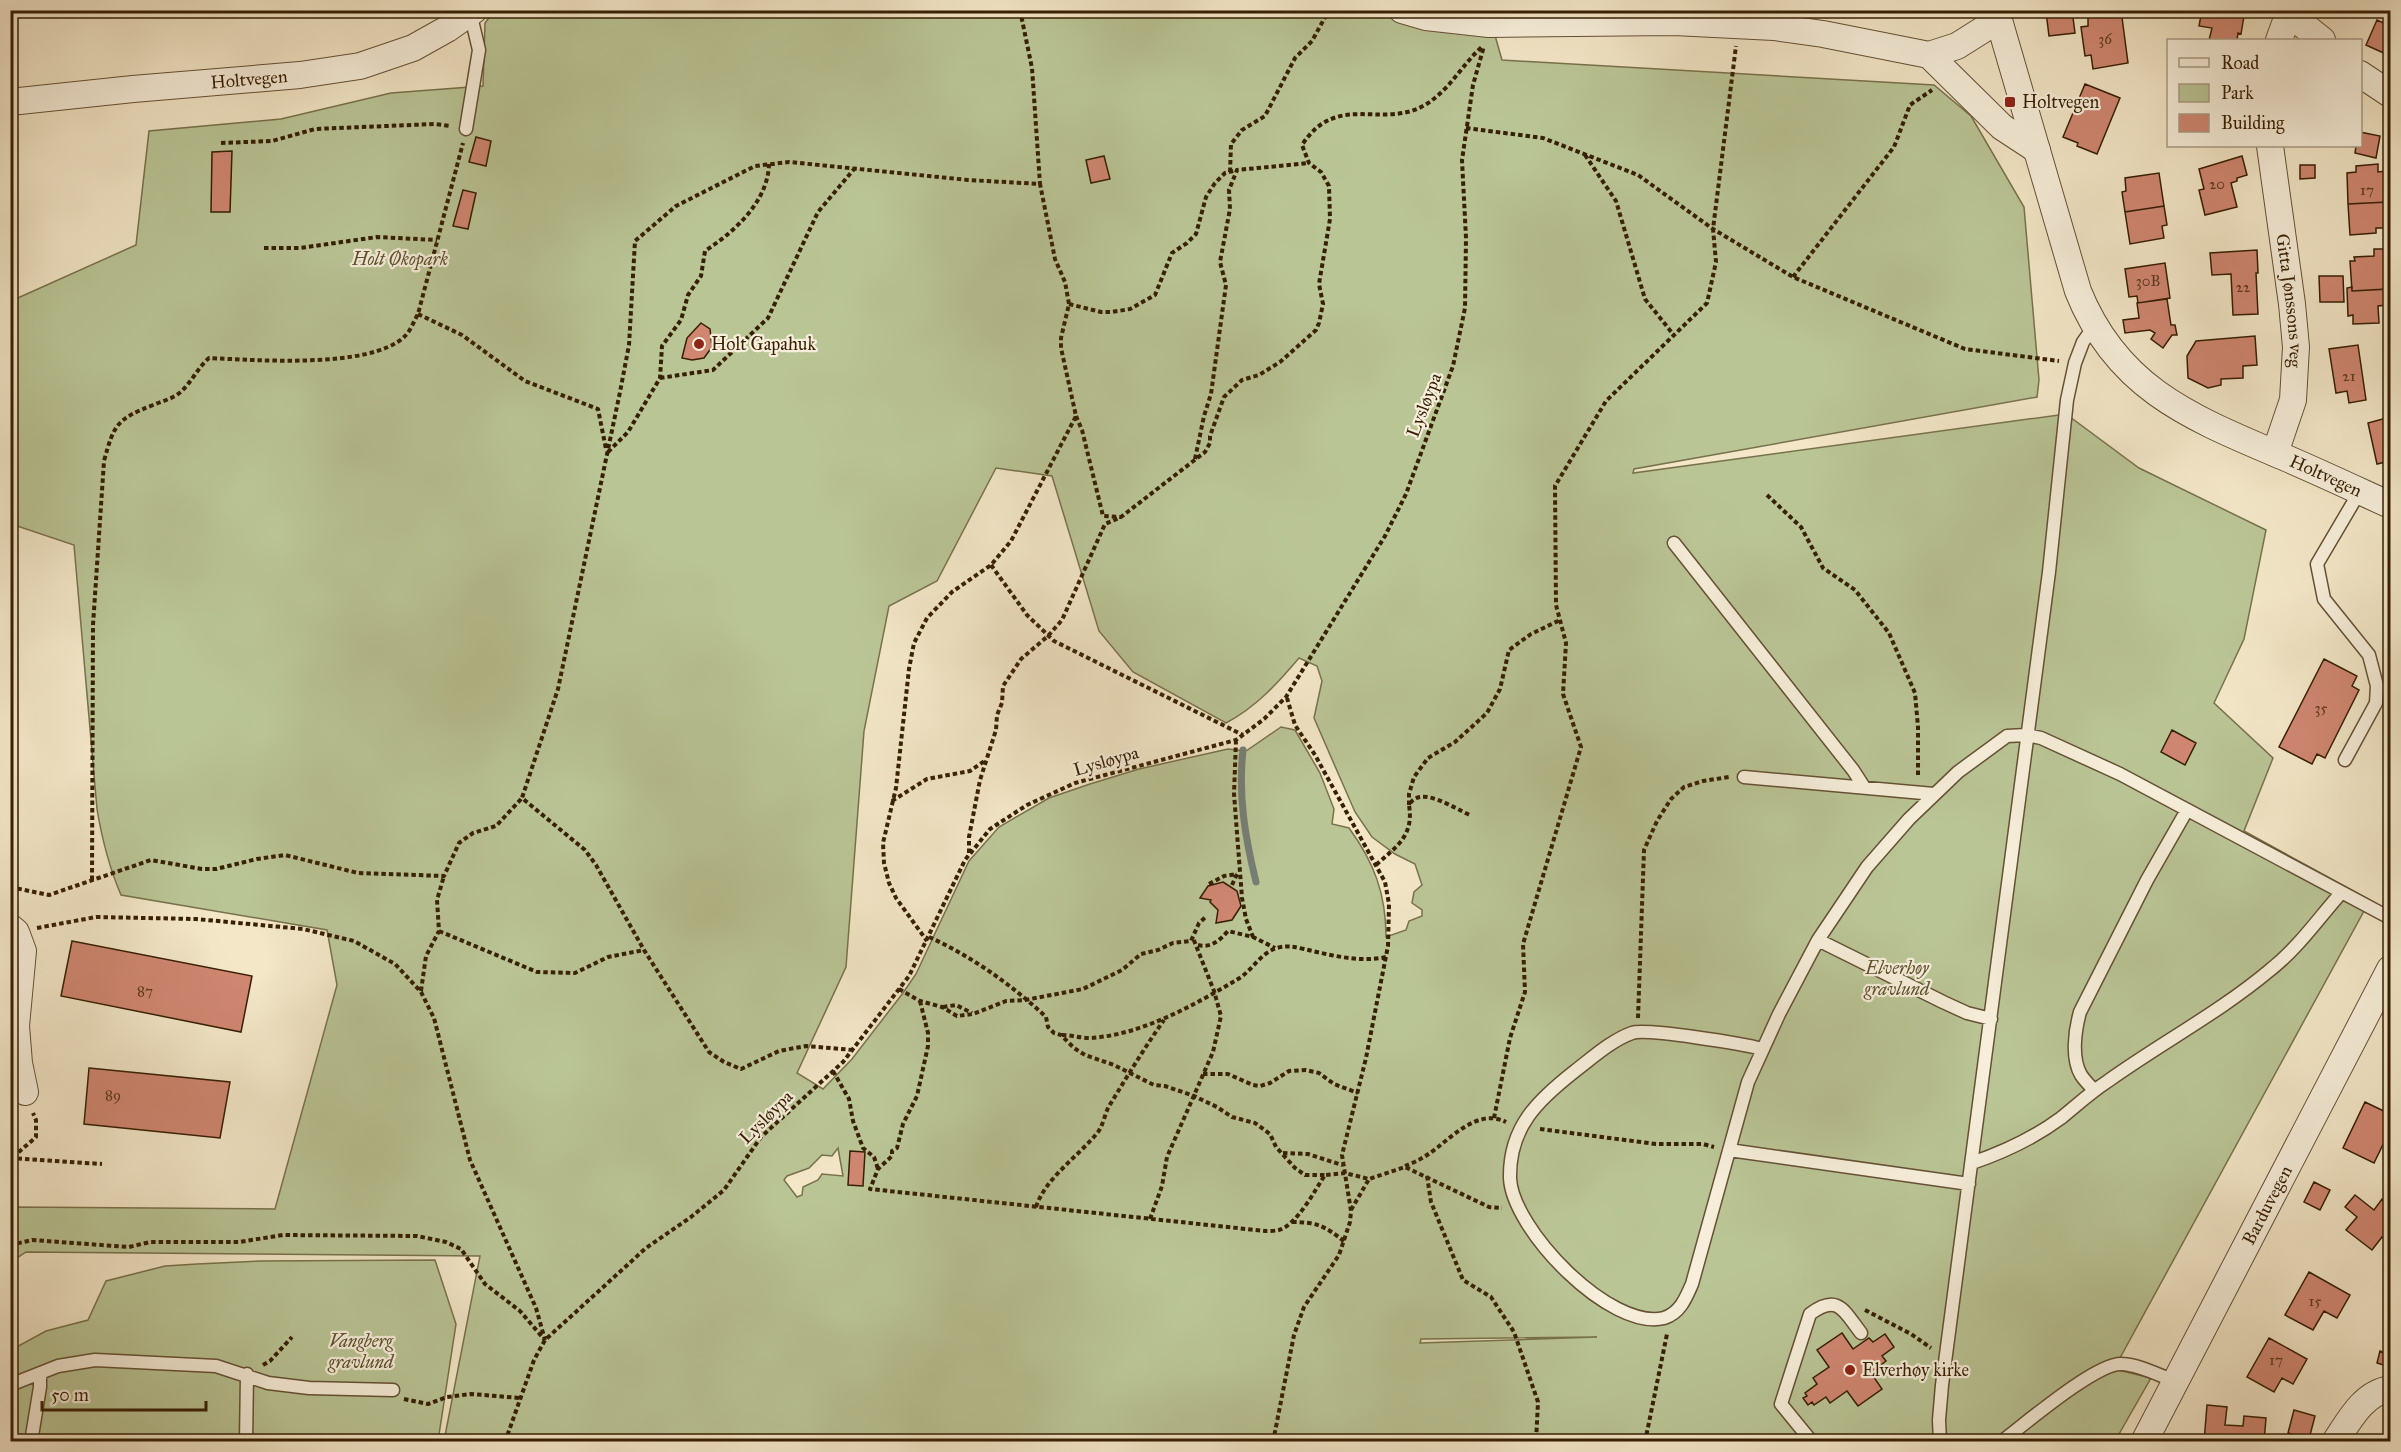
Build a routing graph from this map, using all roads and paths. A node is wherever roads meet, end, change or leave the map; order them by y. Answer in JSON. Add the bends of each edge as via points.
{"nodes":[{"id":1,"x":1020,"y":10,"type":"edge"},
{"id":2,"x":1329,"y":10,"type":"edge"},
{"id":3,"x":1402,"y":10,"type":"edge"},
{"id":4,"x":472,"y":12,"type":"edge"},
{"id":5,"x":1996,"y":14,"type":"edge"},
{"id":6,"x":2288,"y":14,"type":"edge"},
{"id":7,"x":1551,"y":18,"type":"edge"},
{"id":8,"x":1775,"y":19,"type":"edge"},
{"id":9,"x":1738,"y":25,"type":"junction"},
{"id":10,"x":2279,"y":39,"type":"edge"},
{"id":11,"x":2321,"y":39,"type":"edge"},
{"id":12,"x":1929,"y":55,"type":"junction"},
{"id":13,"x":2362,"y":75,"type":"edge"},
{"id":14,"x":1950,"y":78,"type":"junction"},
{"id":15,"x":2391,"y":94,"type":"edge"},
{"id":16,"x":10,"y":102,"type":"edge"},
{"id":17,"x":1466,"y":128,"type":"junction"},
{"id":18,"x":466,"y":129,"type":"junction"},
{"id":19,"x":221,"y":143,"type":"dead end"},
{"id":20,"x":2270,"y":147,"type":"edge"},
{"id":21,"x":2037,"y":150,"type":"junction"},
{"id":22,"x":1585,"y":154,"type":"junction"},
{"id":23,"x":1309,"y":163,"type":"junction"},
{"id":24,"x":769,"y":164,"type":"junction"},
{"id":25,"x":855,"y":168,"type":"junction"},
{"id":26,"x":1237,"y":170,"type":"junction"},
{"id":27,"x":1230,"y":172,"type":"junction"},
{"id":28,"x":1040,"y":184,"type":"junction"},
{"id":29,"x":1713,"y":229,"type":"junction"},
{"id":30,"x":437,"y":240,"type":"junction"},
{"id":31,"x":264,"y":248,"type":"dead end"},
{"id":32,"x":1793,"y":277,"type":"junction"},
{"id":33,"x":1069,"y":304,"type":"junction"},
{"id":34,"x":418,"y":314,"type":"junction"},
{"id":35,"x":2095,"y":325,"type":"junction"},
{"id":36,"x":1673,"y":334,"type":"junction"},
{"id":37,"x":2074,"y":363,"type":"junction"},
{"id":38,"x":660,"y":378,"type":"junction"},
{"id":39,"x":1076,"y":416,"type":"junction"},
{"id":40,"x":607,"y":452,"type":"junction"},
{"id":41,"x":2275,"y":453,"type":"junction"},
{"id":42,"x":1195,"y":460,"type":"junction"},
{"id":43,"x":2360,"y":491,"type":"junction"},
{"id":44,"x":1767,"y":495,"type":"dead end"},
{"id":45,"x":2391,"y":504,"type":"edge"},
{"id":46,"x":1121,"y":517,"type":"junction"},
{"id":47,"x":1674,"y":543,"type":"dead end"},
{"id":48,"x":991,"y":566,"type":"junction"},
{"id":49,"x":1560,"y":621,"type":"junction"},
{"id":50,"x":1048,"y":636,"type":"junction"},
{"id":51,"x":1286,"y":697,"type":"junction"},
{"id":52,"x":1243,"y":735,"type":"junction"},
{"id":53,"x":2026,"y":735,"type":"junction"},
{"id":54,"x":1236,"y":740,"type":"junction"},
{"id":55,"x":986,"y":760,"type":"junction"},
{"id":56,"x":2345,"y":760,"type":"dead end"},
{"id":57,"x":1744,"y":777,"type":"joint"},
{"id":58,"x":1864,"y":788,"type":"junction"},
{"id":59,"x":1918,"y":793,"type":"junction"},
{"id":60,"x":1934,"y":794,"type":"junction"},
{"id":61,"x":522,"y":798,"type":"junction"},
{"id":62,"x":892,"y":801,"type":"junction"},
{"id":63,"x":1409,"y":805,"type":"junction"},
{"id":64,"x":2187,"y":810,"type":"junction"},
{"id":65,"x":1470,"y":815,"type":"dead end"},
{"id":66,"x":969,"y":854,"type":"junction"},
{"id":67,"x":1239,"y":864,"type":"junction"},
{"id":68,"x":1376,"y":865,"type":"junction"},
{"id":69,"x":1237,"y":874,"type":"junction"},
{"id":70,"x":444,"y":876,"type":"junction"},
{"id":71,"x":92,"y":880,"type":"junction"},
{"id":72,"x":1209,"y":884,"type":"dead end"},
{"id":73,"x":1232,"y":885,"type":"dead end"},
{"id":74,"x":10,"y":887,"type":"edge"},
{"id":75,"x":2342,"y":893,"type":"junction"},
{"id":76,"x":1207,"y":916,"type":"dead end"},
{"id":77,"x":2391,"y":918,"type":"edge"},
{"id":78,"x":14,"y":930,"type":"edge"},
{"id":79,"x":439,"y":932,"type":"junction"},
{"id":80,"x":1192,"y":937,"type":"junction"},
{"id":81,"x":1253,"y":937,"type":"junction"},
{"id":82,"x":928,"y":939,"type":"junction"},
{"id":83,"x":1818,"y":940,"type":"junction"},
{"id":84,"x":1197,"y":945,"type":"junction"},
{"id":85,"x":1275,"y":948,"type":"junction"},
{"id":86,"x":644,"y":950,"type":"junction"},
{"id":87,"x":1386,"y":957,"type":"junction"},
{"id":88,"x":2391,"y":969,"type":"edge"},
{"id":89,"x":899,"y":989,"type":"junction"},
{"id":90,"x":1214,"y":991,"type":"junction"},
{"id":91,"x":421,"y":992,"type":"junction"},
{"id":92,"x":1025,"y":1000,"type":"junction"},
{"id":93,"x":920,"y":1001,"type":"junction"},
{"id":94,"x":942,"y":1007,"type":"junction"},
{"id":95,"x":973,"y":1014,"type":"junction"},
{"id":96,"x":1990,"y":1019,"type":"junction"},
{"id":97,"x":1164,"y":1020,"type":"junction"},
{"id":98,"x":1637,"y":1032,"type":"junction"},
{"id":99,"x":1061,"y":1035,"type":"junction"},
{"id":100,"x":1762,"y":1049,"type":"junction"},
{"id":101,"x":853,"y":1050,"type":"junction"},
{"id":102,"x":833,"y":1071,"type":"junction"},
{"id":103,"x":1129,"y":1072,"type":"junction"},
{"id":104,"x":1203,"y":1074,"type":"junction"},
{"id":105,"x":2094,"y":1090,"type":"junction"},
{"id":106,"x":25,"y":1092,"type":"joint"},
{"id":107,"x":1358,"y":1093,"type":"junction"},
{"id":108,"x":1194,"y":1095,"type":"junction"},
{"id":109,"x":1494,"y":1118,"type":"junction"},
{"id":110,"x":1522,"y":1127,"type":"junction"},
{"id":111,"x":1729,"y":1150,"type":"junction"},
{"id":112,"x":1282,"y":1153,"type":"junction"},
{"id":113,"x":11,"y":1158,"type":"edge"},
{"id":114,"x":1972,"y":1163,"type":"junction"},
{"id":115,"x":10,"y":1164,"type":"edge"},
{"id":116,"x":102,"y":1164,"type":"dead end"},
{"id":117,"x":1343,"y":1165,"type":"junction"},
{"id":118,"x":1405,"y":1167,"type":"junction"},
{"id":119,"x":878,"y":1169,"type":"junction"},
{"id":120,"x":1345,"y":1173,"type":"junction"},
{"id":121,"x":1325,"y":1175,"type":"junction"},
{"id":122,"x":1427,"y":1176,"type":"junction"},
{"id":123,"x":1369,"y":1179,"type":"junction"},
{"id":124,"x":1969,"y":1184,"type":"junction"},
{"id":125,"x":1036,"y":1207,"type":"junction"},
{"id":126,"x":1351,"y":1211,"type":"junction"},
{"id":127,"x":1522,"y":1216,"type":"junction"},
{"id":128,"x":1150,"y":1220,"type":"junction"},
{"id":129,"x":1291,"y":1222,"type":"junction"},
{"id":130,"x":1345,"y":1242,"type":"junction"},
{"id":131,"x":10,"y":1245,"type":"edge"},
{"id":132,"x":1840,"y":1306,"type":"junction"},
{"id":133,"x":1671,"y":1315,"type":"junction"},
{"id":134,"x":1861,"y":1333,"type":"dead end"},
{"id":135,"x":292,"y":1337,"type":"dead end"},
{"id":136,"x":545,"y":1341,"type":"junction"},
{"id":137,"x":1946,"y":1359,"type":"junction"},
{"id":138,"x":40,"y":1373,"type":"junction"},
{"id":139,"x":247,"y":1374,"type":"junction"},
{"id":140,"x":2175,"y":1381,"type":"junction"},
{"id":141,"x":10,"y":1385,"type":"edge"},
{"id":142,"x":2391,"y":1389,"type":"edge"},
{"id":143,"x":393,"y":1390,"type":"joint"},
{"id":144,"x":520,"y":1398,"type":"junction"},
{"id":145,"x":31,"y":1442,"type":"edge"},
{"id":146,"x":246,"y":1442,"type":"edge"},
{"id":147,"x":505,"y":1442,"type":"edge"},
{"id":148,"x":1273,"y":1442,"type":"edge"},
{"id":149,"x":1536,"y":1442,"type":"edge"},
{"id":150,"x":1645,"y":1442,"type":"edge"},
{"id":151,"x":1812,"y":1442,"type":"edge"},
{"id":152,"x":1940,"y":1442,"type":"edge"},
{"id":153,"x":2001,"y":1442,"type":"edge"},
{"id":154,"x":2144,"y":1442,"type":"edge"},
{"id":155,"x":2335,"y":1442,"type":"edge"}],
"edges":[{"from":1,"to":28,"type":"path","via":[[1032,68]]},
{"from":2,"to":27,"type":"path","via":[[1312,41],[1295,58],[1265,116],[1242,130],[1231,144]]},
{"from":3,"to":7,"type":"street","via":[[1426,17],[1489,24]]},
{"from":4,"to":16,"type":"street","name":"Holtvegen","via":[[413,48],[360,66]]},
{"from":4,"to":18,"type":"lane","via":[[479,50]]},
{"from":5,"to":12,"type":"street","via":[[1984,29],[1957,46]]},
{"from":5,"to":21,"type":"street","name":"Holtvegen"},
{"from":6,"to":10,"type":"street"},
{"from":6,"to":11,"type":"street"},
{"from":7,"to":9,"type":"street"},
{"from":8,"to":9,"type":"street"},
{"from":8,"to":12,"type":"street","via":[[1823,34]]},
{"from":9,"to":29,"type":"path"},
{"from":12,"to":14,"type":"street"},
{"from":13,"to":15,"type":"street"},
{"from":14,"to":21,"type":"street","via":[[2002,127]]},
{"from":14,"to":32,"type":"path","via":[[1910,105],[1894,147]]},
{"from":17,"to":22,"type":"path","via":[[1543,138]]},
{"from":17,"to":23,"type":"path","name":"Lysløypa","via":[[1484,45],[1451,84],[1424,106],[1402,113],[1346,114],[1315,128],[1302,146]]},
{"from":17,"to":51,"type":"path","name":"Lysløypa","via":[[1462,160],[1465,308],[1453,366],[1406,494],[1385,536]]},
{"from":18,"to":19,"type":"path","via":[[435,124],[315,129],[272,141]]},
{"from":18,"to":30,"type":"path"},
{"from":20,"to":41,"type":"street","name":"Gitta Jønssons veg","via":[[2296,347],[2293,400]]},
{"from":21,"to":35,"type":"street","name":"Holtvegen","via":[[2078,291]]},
{"from":22,"to":29,"type":"path","via":[[1638,175]]},
{"from":22,"to":36,"type":"path","via":[[1616,201],[1645,299]]},
{"from":23,"to":26,"type":"path"},
{"from":23,"to":42,"type":"path","via":[[1321,172],[1329,186],[1319,323],[1280,362],[1242,380],[1224,397],[1210,443]]},
{"from":24,"to":25,"type":"path"},
{"from":24,"to":38,"type":"path","via":[[769,177],[750,212],[724,239],[705,251],[701,276],[688,295],[681,321],[662,346]]},
{"from":24,"to":40,"type":"path","via":[[755,166],[676,206],[635,241],[628,345]]},
{"from":25,"to":28,"type":"path"},
{"from":25,"to":38,"type":"path","via":[[818,212],[768,318],[712,370]]},
{"from":26,"to":27,"type":"path"},
{"from":26,"to":42,"type":"path","via":[[1229,190],[1230,208],[1220,262],[1226,285],[1211,394]]},
{"from":27,"to":33,"type":"path","via":[[1215,183],[1206,197],[1196,234],[1172,253],[1155,295],[1130,309],[1112,312]]},
{"from":28,"to":33,"type":"path","via":[[1055,259]]},
{"from":29,"to":32,"type":"path"},
{"from":29,"to":36,"type":"path","via":[[1716,262],[1707,303]]},
{"from":30,"to":31,"type":"path","via":[[376,237],[300,248]]},
{"from":30,"to":34,"type":"path"},
{"from":32,"to":37,"type":"path","via":[[1965,349]]},
{"from":33,"to":39,"type":"path","via":[[1061,348]]},
{"from":34,"to":40,"type":"path","via":[[462,335],[525,381],[598,409]]},
{"from":34,"to":71,"type":"path","via":[[404,337],[377,353],[302,361],[209,358],[176,396],[127,415],[111,435],[104,461],[93,625]]},
{"from":35,"to":37,"type":"lane"},
{"from":35,"to":41,"type":"street","name":"Holtvegen","via":[[2128,369],[2167,401],[2217,430]]},
{"from":36,"to":49,"type":"path","via":[[1606,401],[1555,486],[1556,605]]},
{"from":37,"to":53,"type":"lane"},
{"from":38,"to":40,"type":"path","via":[[628,432]]},
{"from":39,"to":46,"type":"path","via":[[1103,516]]},
{"from":39,"to":48,"type":"path","via":[[1011,541]]},
{"from":40,"to":61,"type":"path","via":[[558,689]]},
{"from":41,"to":43,"type":"street","name":"Holtvegen"},
{"from":42,"to":46,"type":"path"},
{"from":43,"to":45,"type":"street","name":"Holtvegen"},
{"from":43,"to":56,"type":"lane","via":[[2317,564],[2324,599],[2369,655],[2377,687],[2376,703]]},
{"from":44,"to":59,"type":"path","via":[[1801,527],[1823,568],[1855,590],[1889,633],[1915,693]]},
{"from":46,"to":50,"type":"path","via":[[1105,524],[1062,620]]},
{"from":47,"to":58,"type":"lane"},
{"from":48,"to":50,"type":"path","via":[[1027,615]]},
{"from":48,"to":62,"type":"path","via":[[952,592],[927,618],[914,643]]},
{"from":49,"to":63,"type":"path","via":[[1531,634],[1509,650],[1500,689],[1487,713],[1455,742],[1428,758],[1414,777]]},
{"from":49,"to":109,"type":"path","via":[[1566,643],[1563,694],[1581,747],[1523,944],[1525,992],[1510,1038]]},
{"from":50,"to":52,"type":"path"},
{"from":50,"to":55,"type":"path","via":[[1021,659],[1003,686],[996,730]]},
{"from":51,"to":52,"type":"path","name":"Lysløypa"},
{"from":51,"to":68,"type":"path","via":[[1295,725]]},
{"from":52,"to":54,"type":"path","name":"Lysløypa"},
{"from":53,"to":60,"type":"lane","via":[[2002,739]]},
{"from":53,"to":64,"type":"lane","via":[[2056,744]]},
{"from":53,"to":96,"type":"lane"},
{"from":54,"to":66,"type":"path","name":"Lysløypa","via":[[1057,790],[1005,818]]},
{"from":54,"to":67,"type":"path","via":[[1234,794]]},
{"from":55,"to":62,"type":"path","via":[[970,771],[927,779]]},
{"from":55,"to":66,"type":"path","via":[[969,837]]},
{"from":57,"to":58,"type":"lane"},
{"from":57,"to":98,"type":"path","via":[[1684,787],[1671,799],[1644,850]]},
{"from":58,"to":59,"type":"lane"},
{"from":59,"to":60,"type":"lane"},
{"from":60,"to":83,"type":"lane","via":[[1867,867]]},
{"from":61,"to":70,"type":"path","via":[[496,826],[473,833],[459,843]]},
{"from":61,"to":86,"type":"path","via":[[585,850]]},
{"from":62,"to":82,"type":"path","via":[[883,843],[886,873],[896,898]]},
{"from":63,"to":65,"type":"path","via":[[1426,795]]},
{"from":63,"to":68,"type":"path","via":[[1412,818],[1408,832]]},
{"from":64,"to":75,"type":"lane"},
{"from":64,"to":105,"type":"lane","via":[[2080,1012],[2075,1036],[2078,1066]]},
{"from":66,"to":82,"type":"path","name":"Lysløypa"},
{"from":67,"to":69,"type":"path"},
{"from":67,"to":81,"type":"path","via":[[1246,919]]},
{"from":68,"to":87,"type":"path","via":[[1389,897]]},
{"from":69,"to":72,"type":"path"},
{"from":69,"to":73,"type":"path"},
{"from":70,"to":71,"type":"path","via":[[358,873],[285,855],[216,869],[151,860]]},
{"from":70,"to":79,"type":"path","via":[[437,900]]},
{"from":71,"to":74,"type":"path","via":[[49,895]]},
{"from":75,"to":77,"type":"lane"},
{"from":75,"to":105,"type":"lane","via":[[2270,971]]},
{"from":76,"to":80,"type":"path"},
{"from":78,"to":91,"type":"path","via":[[96,917],[196,919],[303,929],[354,941],[395,964]]},
{"from":78,"to":106,"type":"street","via":[[23,951],[16,1026],[18,1063]]},
{"from":79,"to":86,"type":"path","via":[[537,972],[575,973],[608,957]]},
{"from":79,"to":91,"type":"path","via":[[426,956]]},
{"from":80,"to":84,"type":"path"},
{"from":80,"to":92,"type":"path","via":[[1188,942],[1141,954],[1122,970],[1083,989]]},
{"from":81,"to":84,"type":"path","via":[[1228,932],[1215,944]]},
{"from":81,"to":85,"type":"path"},
{"from":82,"to":89,"type":"path","name":"Lysløypa"},
{"from":82,"to":92,"type":"path","via":[[961,953]]},
{"from":83,"to":96,"type":"lane","via":[[1942,1002]]},
{"from":83,"to":100,"type":"lane"},
{"from":84,"to":90,"type":"path"},
{"from":85,"to":87,"type":"path","via":[[1293,946],[1366,959]]},
{"from":85,"to":90,"type":"path","via":[[1239,978]]},
{"from":86,"to":101,"type":"path","via":[[709,1053],[724,1062],[741,1068],[779,1051],[806,1046]]},
{"from":87,"to":107,"type":"path"},
{"from":88,"to":140,"type":"street","name":"Barduvegen"},
{"from":89,"to":93,"type":"path"},
{"from":89,"to":101,"type":"path","name":"Lysløypa"},
{"from":90,"to":97,"type":"path"},
{"from":90,"to":104,"type":"path","via":[[1221,1016],[1213,1052]]},
{"from":91,"to":136,"type":"path","via":[[434,1018],[470,1160],[536,1308]]},
{"from":92,"to":95,"type":"path","via":[[1006,1001]]},
{"from":92,"to":99,"type":"path","via":[[1046,1017],[1054,1033]]},
{"from":93,"to":94,"type":"path"},
{"from":93,"to":119,"type":"path","via":[[928,1046],[916,1096],[897,1148]]},
{"from":94,"to":95,"type":"path","via":[[956,1005]]},
{"from":94,"to":95,"type":"path","via":[[957,1016]]},
{"from":96,"to":114,"type":"lane"},
{"from":97,"to":99,"type":"path","via":[[1089,1038]]},
{"from":97,"to":103,"type":"path"},
{"from":98,"to":100,"type":"lane"},
{"from":98,"to":110,"type":"lane","via":[[1607,1048],[1551,1090],[1532,1108]]},
{"from":99,"to":103,"type":"path","via":[[1085,1055]]},
{"from":100,"to":111,"type":"lane","via":[[1739,1108]]},
{"from":101,"to":102,"type":"path","name":"Lysløypa"},
{"from":102,"to":119,"type":"path","via":[[849,1099],[863,1148],[874,1157]]},
{"from":102,"to":136,"type":"path","name":"Lysløypa","via":[[761,1137],[717,1197],[646,1248]]},
{"from":103,"to":108,"type":"path"},
{"from":103,"to":125,"type":"path","via":[[1109,1105],[1100,1130],[1051,1182]]},
{"from":104,"to":107,"type":"path","via":[[1228,1074],[1260,1086],[1289,1071],[1306,1070]]},
{"from":104,"to":108,"type":"path"},
{"from":105,"to":114,"type":"lane","via":[[2024,1142]]},
{"from":106,"to":113,"type":"path","via":[[36,1120],[36,1137]]},
{"from":107,"to":117,"type":"path"},
{"from":108,"to":112,"type":"path","via":[[1232,1117],[1255,1123],[1270,1134]]},
{"from":108,"to":128,"type":"path","via":[[1167,1157]]},
{"from":109,"to":110,"type":"path"},
{"from":109,"to":118,"type":"path","via":[[1464,1127]]},
{"from":110,"to":111,"type":"path","via":[[1656,1144],[1703,1144]]},
{"from":110,"to":127,"type":"lane","via":[[1510,1179],[1513,1198]]},
{"from":111,"to":124,"type":"lane"},
{"from":111,"to":133,"type":"lane","via":[[1692,1284],[1683,1303]]},
{"from":112,"to":117,"type":"path","via":[[1308,1154]]},
{"from":112,"to":121,"type":"path","via":[[1305,1175]]},
{"from":113,"to":115,"type":"path"},
{"from":113,"to":116,"type":"path"},
{"from":114,"to":124,"type":"lane"},
{"from":117,"to":120,"type":"path"},
{"from":118,"to":122,"type":"path"},
{"from":118,"to":123,"type":"path"},
{"from":119,"to":125,"type":"path","via":[[870,1189]]},
{"from":120,"to":121,"type":"path"},
{"from":120,"to":123,"type":"path"},
{"from":120,"to":126,"type":"path"},
{"from":121,"to":129,"type":"path"},
{"from":122,"to":127,"type":"path","via":[[1489,1207]]},
{"from":122,"to":149,"type":"path","via":[[1431,1202],[1463,1280],[1491,1298],[1514,1332],[1538,1402]]},
{"from":123,"to":126,"type":"path"},
{"from":124,"to":137,"type":"lane"},
{"from":125,"to":128,"type":"path"},
{"from":126,"to":130,"type":"path"},
{"from":127,"to":133,"type":"lane","via":[[1552,1254],[1593,1294],[1640,1316]]},
{"from":128,"to":129,"type":"path","via":[[1265,1231],[1280,1230]]},
{"from":129,"to":130,"type":"path","via":[[1323,1226]]},
{"from":130,"to":148,"type":"path","via":[[1304,1307],[1294,1335]]},
{"from":131,"to":136,"type":"path","via":[[32,1240],[129,1247],[150,1242],[239,1242],[283,1235],[417,1236],[461,1249],[485,1284],[520,1311]]},
{"from":132,"to":134,"type":"lane"},
{"from":132,"to":137,"type":"path","via":[[1864,1310],[1911,1334]]},
{"from":132,"to":151,"type":"lane","via":[[1821,1305],[1810,1314],[1780,1404]]},
{"from":133,"to":150,"type":"path"},
{"from":135,"to":139,"type":"path","via":[[270,1360]]},
{"from":136,"to":144,"type":"path","name":"Lysløypa"},
{"from":137,"to":152,"type":"lane"},
{"from":138,"to":139,"type":"lane","via":[[95,1360],[216,1366]]},
{"from":138,"to":141,"type":"lane"},
{"from":138,"to":145,"type":"lane"},
{"from":139,"to":143,"type":"lane","via":[[268,1383],[298,1387]]},
{"from":139,"to":146,"type":"lane"},
{"from":140,"to":153,"type":"lane","via":[[2120,1364],[2103,1367]]},
{"from":140,"to":154,"type":"street","name":"Barduvegen"},
{"from":142,"to":155,"type":"street","via":[[2371,1396]]},
{"from":143,"to":144,"type":"path","via":[[400,1398],[428,1404],[456,1395]]},
{"from":144,"to":147,"type":"path","name":"Lysløypa"}]}
